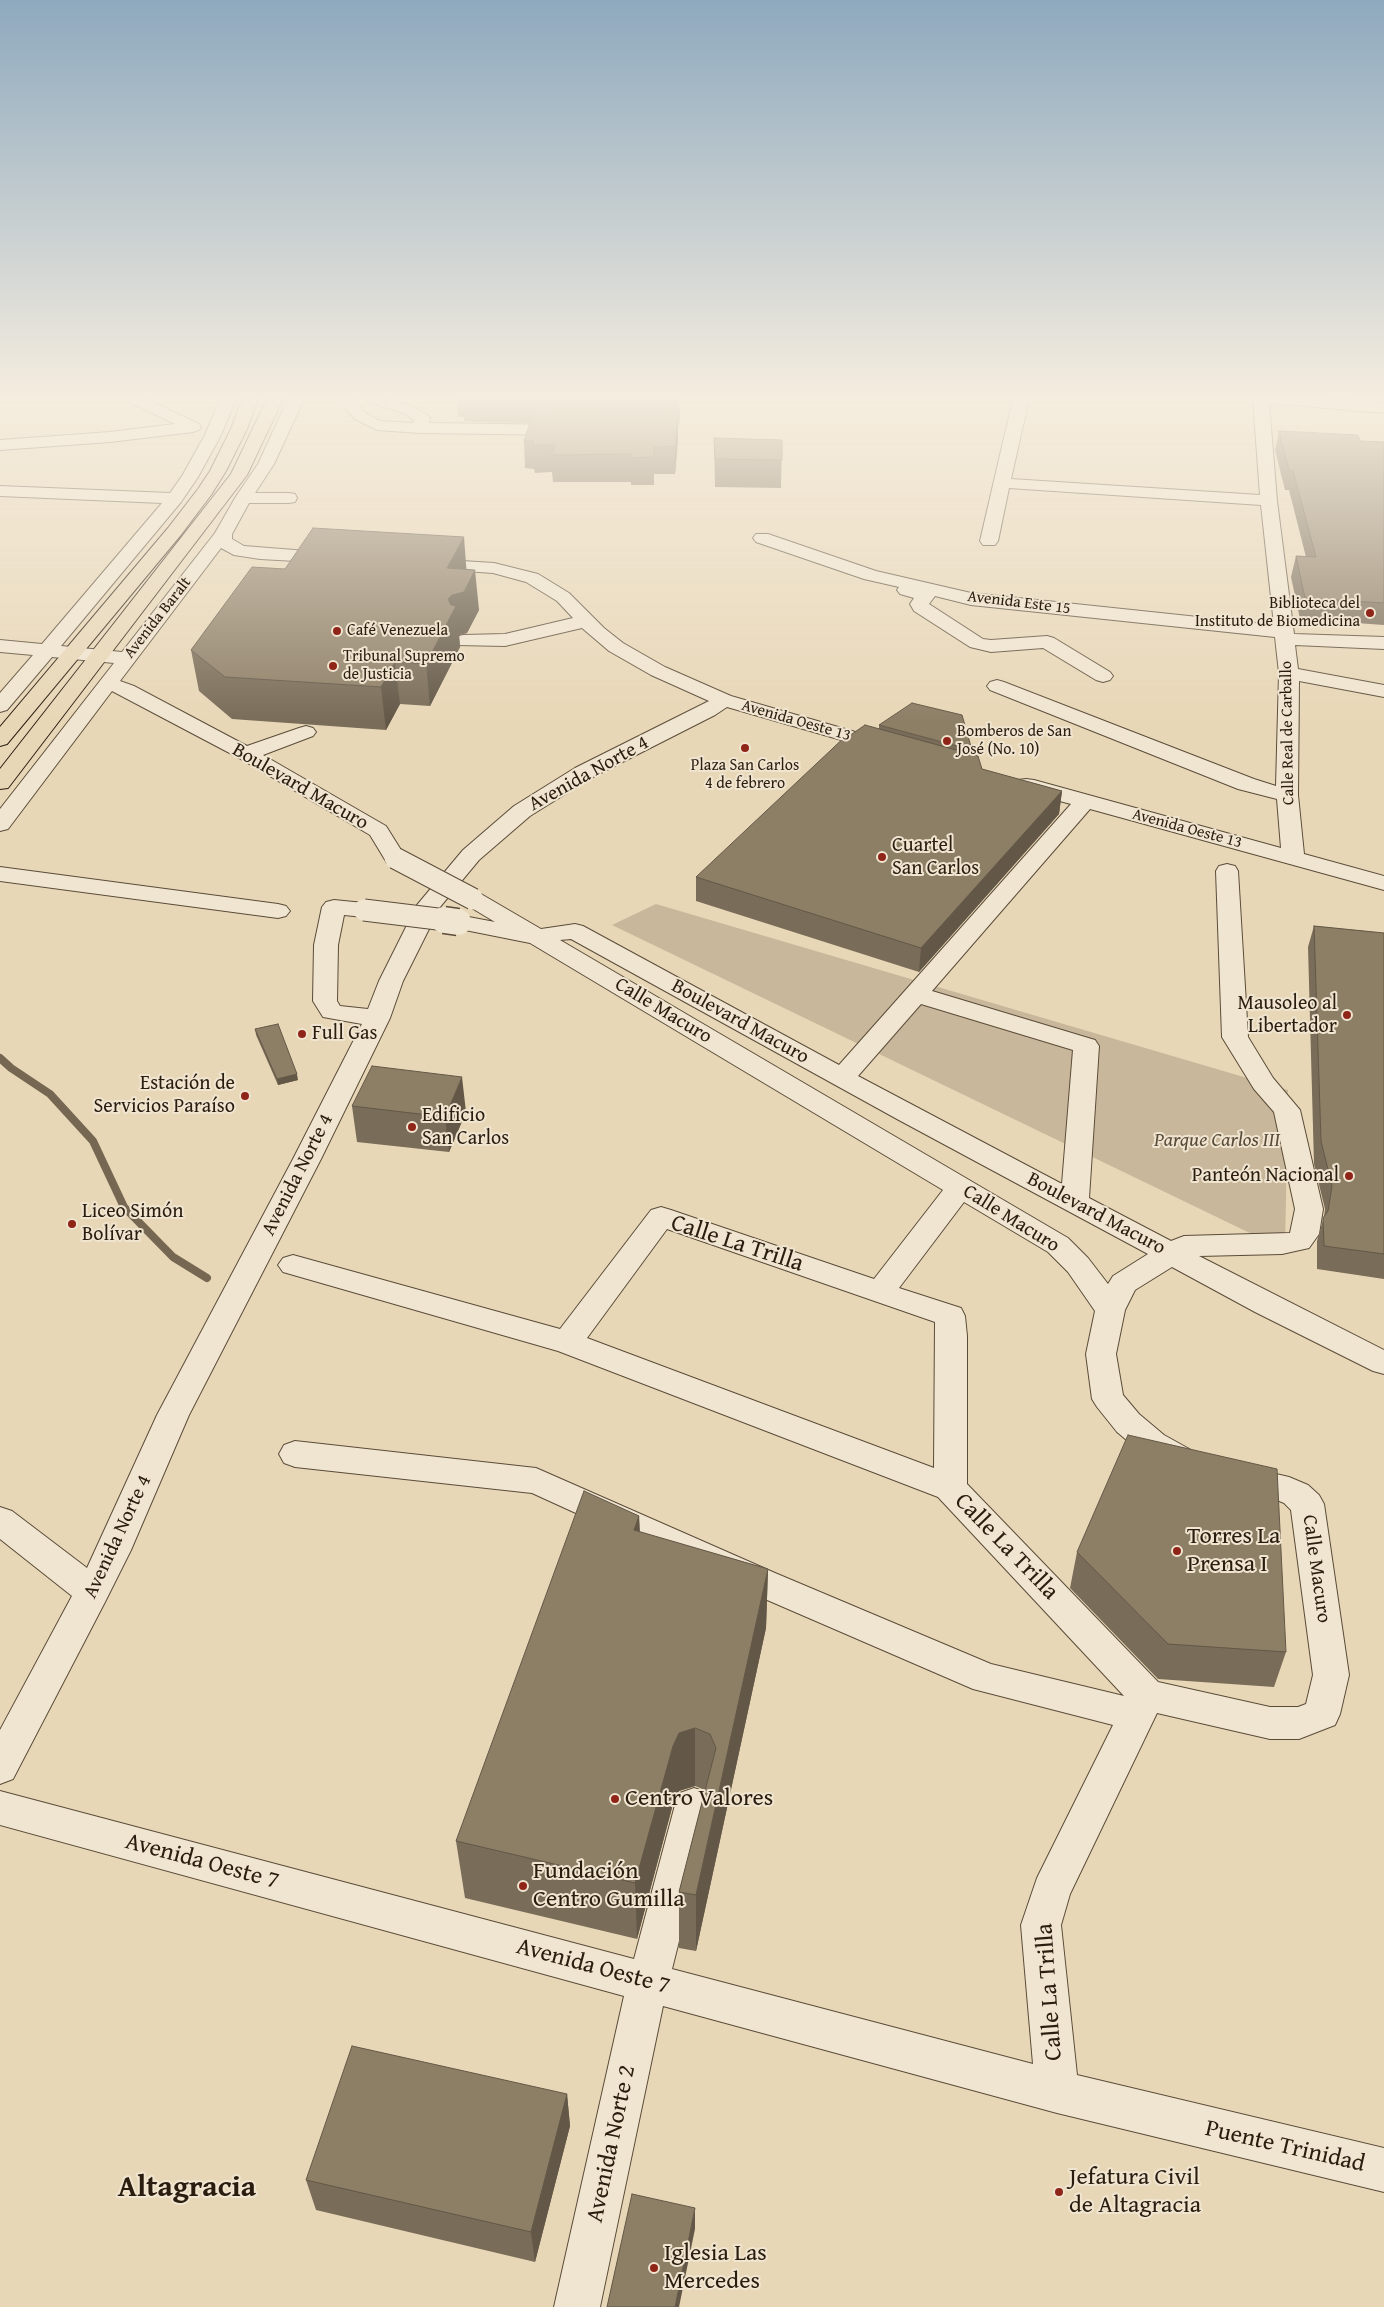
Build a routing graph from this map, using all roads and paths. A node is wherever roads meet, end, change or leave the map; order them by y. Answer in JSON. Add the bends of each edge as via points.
{"nodes":[{"id":1,"x":168,"y":507,"type":"edge"},
{"id":2,"x":192,"y":507,"type":"edge"},
{"id":3,"x":215,"y":507,"type":"edge"},
{"id":4,"x":238,"y":507,"type":"edge"},
{"id":5,"x":998,"y":507,"type":"edge"},
{"id":6,"x":1270,"y":507,"type":"edge"},
{"id":7,"x":174,"y":532,"type":"junction"},
{"id":8,"x":223,"y":534,"type":"junction"},
{"id":9,"x":762,"y":538,"type":"dead end"},
{"id":10,"x":989,"y":541,"type":"dead end"},
{"id":11,"x":129,"y":554,"type":"junction"},
{"id":12,"x":260,"y":554,"type":"junction"},
{"id":13,"x":346,"y":559,"type":"edge"},
{"id":14,"x":412,"y":563,"type":"edge"},
{"id":15,"x":197,"y":568,"type":"junction"},
{"id":16,"x":870,"y":575,"type":"junction"},
{"id":17,"x":587,"y":621,"type":"junction"},
{"id":18,"x":1285,"y":635,"type":"junction"},
{"id":19,"x":463,"y":641,"type":"edge"},
{"id":20,"x":1320,"y":641,"type":"junction"},
{"id":21,"x":1384,"y":643,"type":"edge"},
{"id":22,"x":0,"y":646,"type":"edge"},
{"id":23,"x":45,"y":651,"type":"junction"},
{"id":24,"x":72,"y":654,"type":"junction"},
{"id":25,"x":97,"y":656,"type":"junction"},
{"id":26,"x":127,"y":658,"type":"junction"},
{"id":27,"x":1384,"y":661,"type":"edge"},
{"id":28,"x":1289,"y":673,"type":"junction"},
{"id":29,"x":1103,"y":676,"type":"dead end"},
{"id":30,"x":107,"y":685,"type":"junction"},
{"id":31,"x":997,"y":686,"type":"dead end"},
{"id":32,"x":1384,"y":691,"type":"edge"},
{"id":33,"x":724,"y":700,"type":"junction"},
{"id":34,"x":0,"y":706,"type":"edge"},
{"id":35,"x":306,"y":732,"type":"edge"},
{"id":36,"x":0,"y":740,"type":"edge"},
{"id":37,"x":899,"y":750,"type":"edge"},
{"id":38,"x":246,"y":754,"type":"junction"},
{"id":39,"x":1011,"y":781,"type":"edge"},
{"id":40,"x":0,"y":783,"type":"edge"},
{"id":41,"x":1287,"y":795,"type":"junction"},
{"id":42,"x":1086,"y":801,"type":"junction"},
{"id":43,"x":0,"y":824,"type":"edge"},
{"id":44,"x":1293,"y":859,"type":"junction"},
{"id":45,"x":1227,"y":871,"type":"dead end"},
{"id":46,"x":0,"y":874,"type":"edge"},
{"id":47,"x":1384,"y":883,"type":"edge"},
{"id":48,"x":278,"y":911,"type":"dead end"},
{"id":49,"x":537,"y":937,"type":"junction"},
{"id":50,"x":916,"y":994,"type":"junction"},
{"id":51,"x":377,"y":1018,"type":"junction"},
{"id":52,"x":842,"y":1078,"type":"junction"},
{"id":53,"x":960,"y":1187,"type":"junction"},
{"id":54,"x":1075,"y":1203,"type":"junction"},
{"id":55,"x":1171,"y":1254,"type":"junction"},
{"id":56,"x":293,"y":1265,"type":"dead end"},
{"id":57,"x":880,"y":1292,"type":"junction"},
{"id":58,"x":1110,"y":1310,"type":"junction"},
{"id":59,"x":568,"y":1342,"type":"junction"},
{"id":60,"x":1384,"y":1363,"type":"edge"},
{"id":61,"x":295,"y":1454,"type":"dead end"},
{"id":62,"x":950,"y":1488,"type":"junction"},
{"id":63,"x":0,"y":1520,"type":"edge"},
{"id":64,"x":93,"y":1592,"type":"junction"},
{"id":65,"x":1143,"y":1705,"type":"junction"},
{"id":66,"x":0,"y":1768,"type":"edge"},
{"id":67,"x":694,"y":1805,"type":"dead end"},
{"id":68,"x":0,"y":1808,"type":"edge"},
{"id":69,"x":649,"y":1982,"type":"junction"},
{"id":70,"x":1057,"y":2092,"type":"junction"},
{"id":71,"x":1186,"y":2123,"type":"joint"},
{"id":72,"x":1384,"y":2170,"type":"edge"},
{"id":73,"x":577,"y":2307,"type":"edge"}],
"edges":[{"from":1,"to":11,"type":"street"},
{"from":2,"to":7,"type":"main road"},
{"from":3,"to":25,"type":"main road","name":"Avenida Baralt"},
{"from":4,"to":8,"type":"street","name":"Avenida Baralt"},
{"from":5,"to":10,"type":"street"},
{"from":6,"to":18,"type":"street","name":"Calle Real de Carballo"},
{"from":7,"to":11,"type":"main road"},
{"from":7,"to":24,"type":"main road"},
{"from":8,"to":12,"type":"street","via":[[224,541],[231,547]]},
{"from":8,"to":15,"type":"street","name":"Avenida Baralt"},
{"from":9,"to":16,"type":"street","name":"Avenida Este 15"},
{"from":11,"to":23,"type":"street"},
{"from":12,"to":13,"type":"street"},
{"from":12,"to":15,"type":"street","via":[[227,558]]},
{"from":14,"to":17,"type":"street","name":"Avenida Oeste 13","via":[[486,567],[521,574],[546,585]]},
{"from":15,"to":26,"type":"street","name":"Avenida Baralt"},
{"from":16,"to":18,"type":"street","name":"Avenida Este 15","via":[[971,598]]},
{"from":16,"to":29,"type":"street","via":[[887,585],[926,595],[919,604],[921,607],[977,642],[991,646],[1047,642]]},
{"from":17,"to":19,"type":"street","via":[[505,640]]},
{"from":17,"to":33,"type":"street","name":"Avenida Oeste 13","via":[[630,657]]},
{"from":18,"to":20,"type":"street","name":"Avenida Este 15"},
{"from":18,"to":28,"type":"street","name":"Calle Real de Carballo"},
{"from":20,"to":21,"type":"street","name":"Avenida Este 15"},
{"from":20,"to":27,"type":"street","via":[[1350,656]]},
{"from":22,"to":23,"type":"street"},
{"from":23,"to":24,"type":"street"},
{"from":23,"to":34,"type":"street"},
{"from":24,"to":25,"type":"street"},
{"from":24,"to":36,"type":"main road"},
{"from":25,"to":26,"type":"street"},
{"from":25,"to":40,"type":"main road","name":"Avenida Baralt"},
{"from":26,"to":30,"type":"street","name":"Avenida Baralt"},
{"from":28,"to":32,"type":"street"},
{"from":28,"to":41,"type":"street","name":"Calle Real de Carballo"},
{"from":30,"to":38,"type":"street","name":"Boulevard Macuro","via":[[127,690]]},
{"from":30,"to":43,"type":"street","name":"Avenida Baralt"},
{"from":31,"to":41,"type":"street","via":[[1246,784]]},
{"from":33,"to":37,"type":"street","name":"Avenida Oeste 13"},
{"from":33,"to":51,"type":"street","name":"Avenida Norte 4","via":[[549,792],[471,855],[429,905],[391,981]]},
{"from":35,"to":38,"type":"street"},
{"from":38,"to":49,"type":"street","name":"Boulevard Macuro","bridge":true,"via":[[378,831],[395,858]]},
{"from":39,"to":42,"type":"street","name":"Avenida Oeste 13"},
{"from":41,"to":44,"type":"street","name":"Calle Real de Carballo"},
{"from":42,"to":44,"type":"street","name":"Avenida Oeste 13"},
{"from":42,"to":50,"type":"street"},
{"from":44,"to":47,"type":"street","name":"Avenida Oeste 13"},
{"from":45,"to":55,"type":"street","via":[[1235,1037],[1263,1083],[1287,1110],[1309,1209],[1305,1234],[1299,1241],[1184,1246]]},
{"from":46,"to":48,"type":"street"},
{"from":49,"to":51,"type":"street","bridge":true,"via":[[458,922],[334,907],[326,945],[324,1001],[332,1012]]},
{"from":49,"to":52,"type":"street","name":"Boulevard Macuro","via":[[575,931]]},
{"from":49,"to":53,"type":"street","name":"Calle Macuro"},
{"from":50,"to":52,"type":"street"},
{"from":50,"to":54,"type":"street","via":[[1086,1046]]},
{"from":51,"to":64,"type":"street","name":"Avenida Norte 4","via":[[302,1170],[173,1415]]},
{"from":52,"to":54,"type":"street","name":"Boulevard Macuro"},
{"from":53,"to":57,"type":"street"},
{"from":53,"to":58,"type":"street","name":"Calle Macuro","via":[[1058,1245],[1078,1265]]},
{"from":54,"to":55,"type":"street","name":"Boulevard Macuro"},
{"from":55,"to":58,"type":"street","via":[[1123,1283]]},
{"from":55,"to":60,"type":"street","name":"Boulevard Macuro"},
{"from":56,"to":59,"type":"street"},
{"from":57,"to":59,"type":"street","name":"Calle La Trilla","via":[[661,1218]]},
{"from":57,"to":62,"type":"street","name":"Calle La Trilla","via":[[950,1316]]},
{"from":58,"to":65,"type":"street","name":"Calle Macuro","via":[[1101,1354],[1108,1399],[1128,1423],[1152,1444],[1193,1467],[1277,1486],[1296,1494],[1307,1504],[1331,1675],[1322,1714],[1299,1723],[1270,1723]]},
{"from":59,"to":62,"type":"street"},
{"from":61,"to":65,"type":"street","via":[[536,1481],[986,1678]]},
{"from":62,"to":65,"type":"street","name":"Calle La Trilla"},
{"from":63,"to":64,"type":"street"},
{"from":64,"to":66,"type":"street","name":"Avenida Norte 4"},
{"from":65,"to":70,"type":"street","name":"Calle La Trilla","via":[[1052,1890],[1041,1925]]},
{"from":67,"to":69,"type":"street","name":"Avenida Norte 2"},
{"from":68,"to":69,"type":"street","name":"Avenida Oeste 7"},
{"from":69,"to":70,"type":"street","name":"Avenida Oeste 7"},
{"from":69,"to":73,"type":"street","name":"Avenida Norte 2"},
{"from":70,"to":71,"type":"street","name":"Avenida Oeste 7"},
{"from":71,"to":72,"type":"street","name":"Puente Trinidad"}]}
